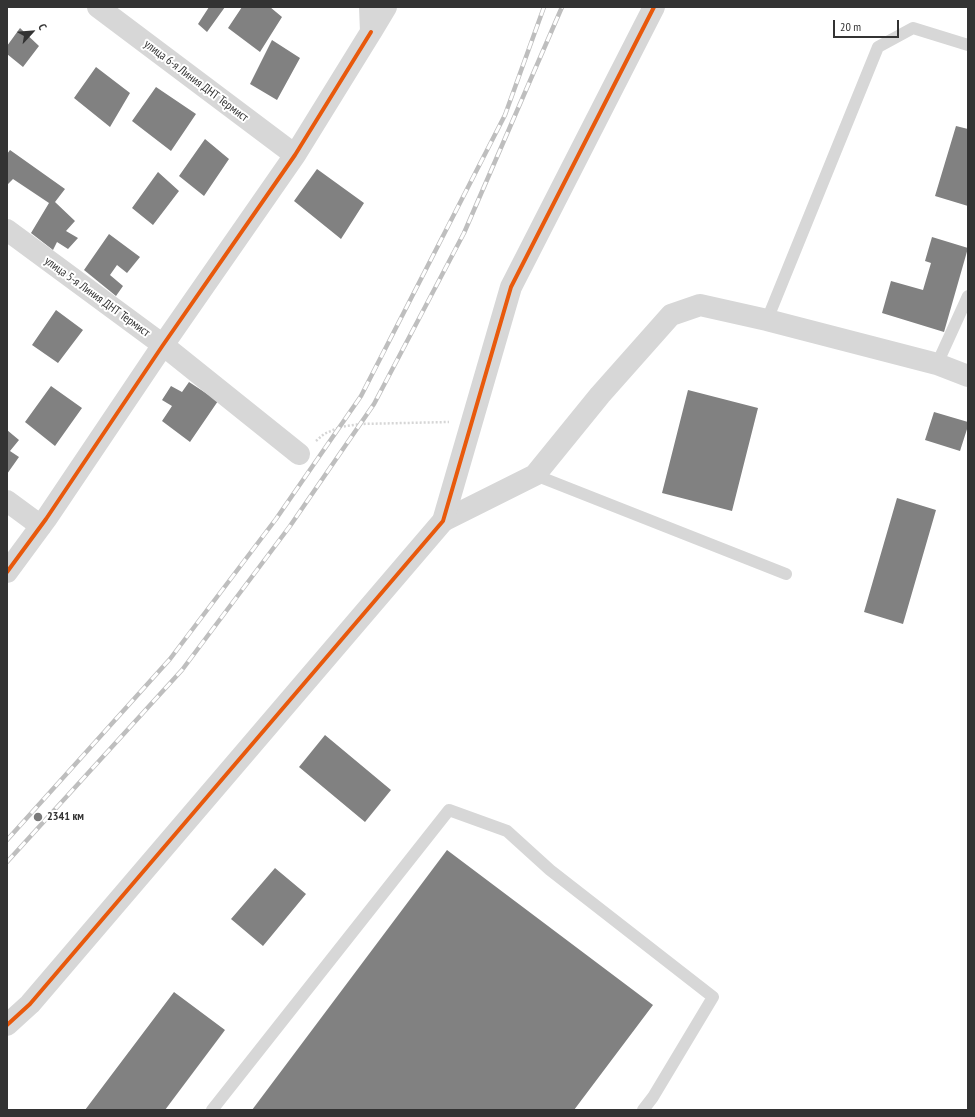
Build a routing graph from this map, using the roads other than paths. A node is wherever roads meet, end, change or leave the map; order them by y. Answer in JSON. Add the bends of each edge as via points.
{"nodes":[{"id":1,"x":98,"y":7,"type":"edge"},
{"id":2,"x":370,"y":7,"type":"edge"},
{"id":3,"x":386,"y":7,"type":"edge"},
{"id":4,"x":654,"y":7,"type":"edge"},
{"id":5,"x":371,"y":32,"type":"junction"},
{"id":6,"x":968,"y":45,"type":"edge"},
{"id":7,"x":295,"y":155,"type":"junction"},
{"id":8,"x":7,"y":230,"type":"edge"},
{"id":9,"x":968,"y":296,"type":"edge"},
{"id":10,"x":767,"y":320,"type":"junction"},
{"id":11,"x":163,"y":345,"type":"junction"},
{"id":12,"x":937,"y":364,"type":"junction"},
{"id":13,"x":968,"y":376,"type":"edge"},
{"id":14,"x":299,"y":454,"type":"road end"},
{"id":15,"x":535,"y":475,"type":"junction"},
{"id":16,"x":7,"y":501,"type":"edge"},
{"id":17,"x":443,"y":521,"type":"junction"},
{"id":18,"x":41,"y":526,"type":"junction"},
{"id":19,"x":7,"y":572,"type":"edge"},
{"id":20,"x":786,"y":574,"type":"dead end"},
{"id":21,"x":7,"y":1025,"type":"edge"},
{"id":22,"x":212,"y":1110,"type":"edge"},
{"id":23,"x":643,"y":1110,"type":"edge"}],
"edges":[{"from":1,"to":7,"type":"street","name":"улица 6-я Линия ДНТ Термист"},
{"from":2,"to":5,"type":"street"},
{"from":3,"to":5,"type":"street"},
{"from":4,"to":17,"type":"street","via":[[511,287]]},
{"from":5,"to":7,"type":"street"},
{"from":6,"to":10,"type":"lane","via":[[913,28],[878,47]]},
{"from":7,"to":11,"type":"street"},
{"from":8,"to":11,"type":"street","name":"улица 5-я Линия ДНТ Термист"},
{"from":9,"to":12,"type":"lane"},
{"from":10,"to":12,"type":"street"},
{"from":10,"to":15,"type":"street","via":[[700,305],[672,315],[600,394]]},
{"from":11,"to":14,"type":"street","name":"улица 5-я Линия ДНТ Термист"},
{"from":11,"to":18,"type":"street"},
{"from":12,"to":13,"type":"street"},
{"from":15,"to":17,"type":"street"},
{"from":15,"to":20,"type":"lane"},
{"from":16,"to":18,"type":"street"},
{"from":17,"to":21,"type":"street","via":[[30,1004]]},
{"from":18,"to":19,"type":"street"},
{"from":22,"to":23,"type":"lane","via":[[449,810],[507,831],[550,870],[713,997]]}]}
